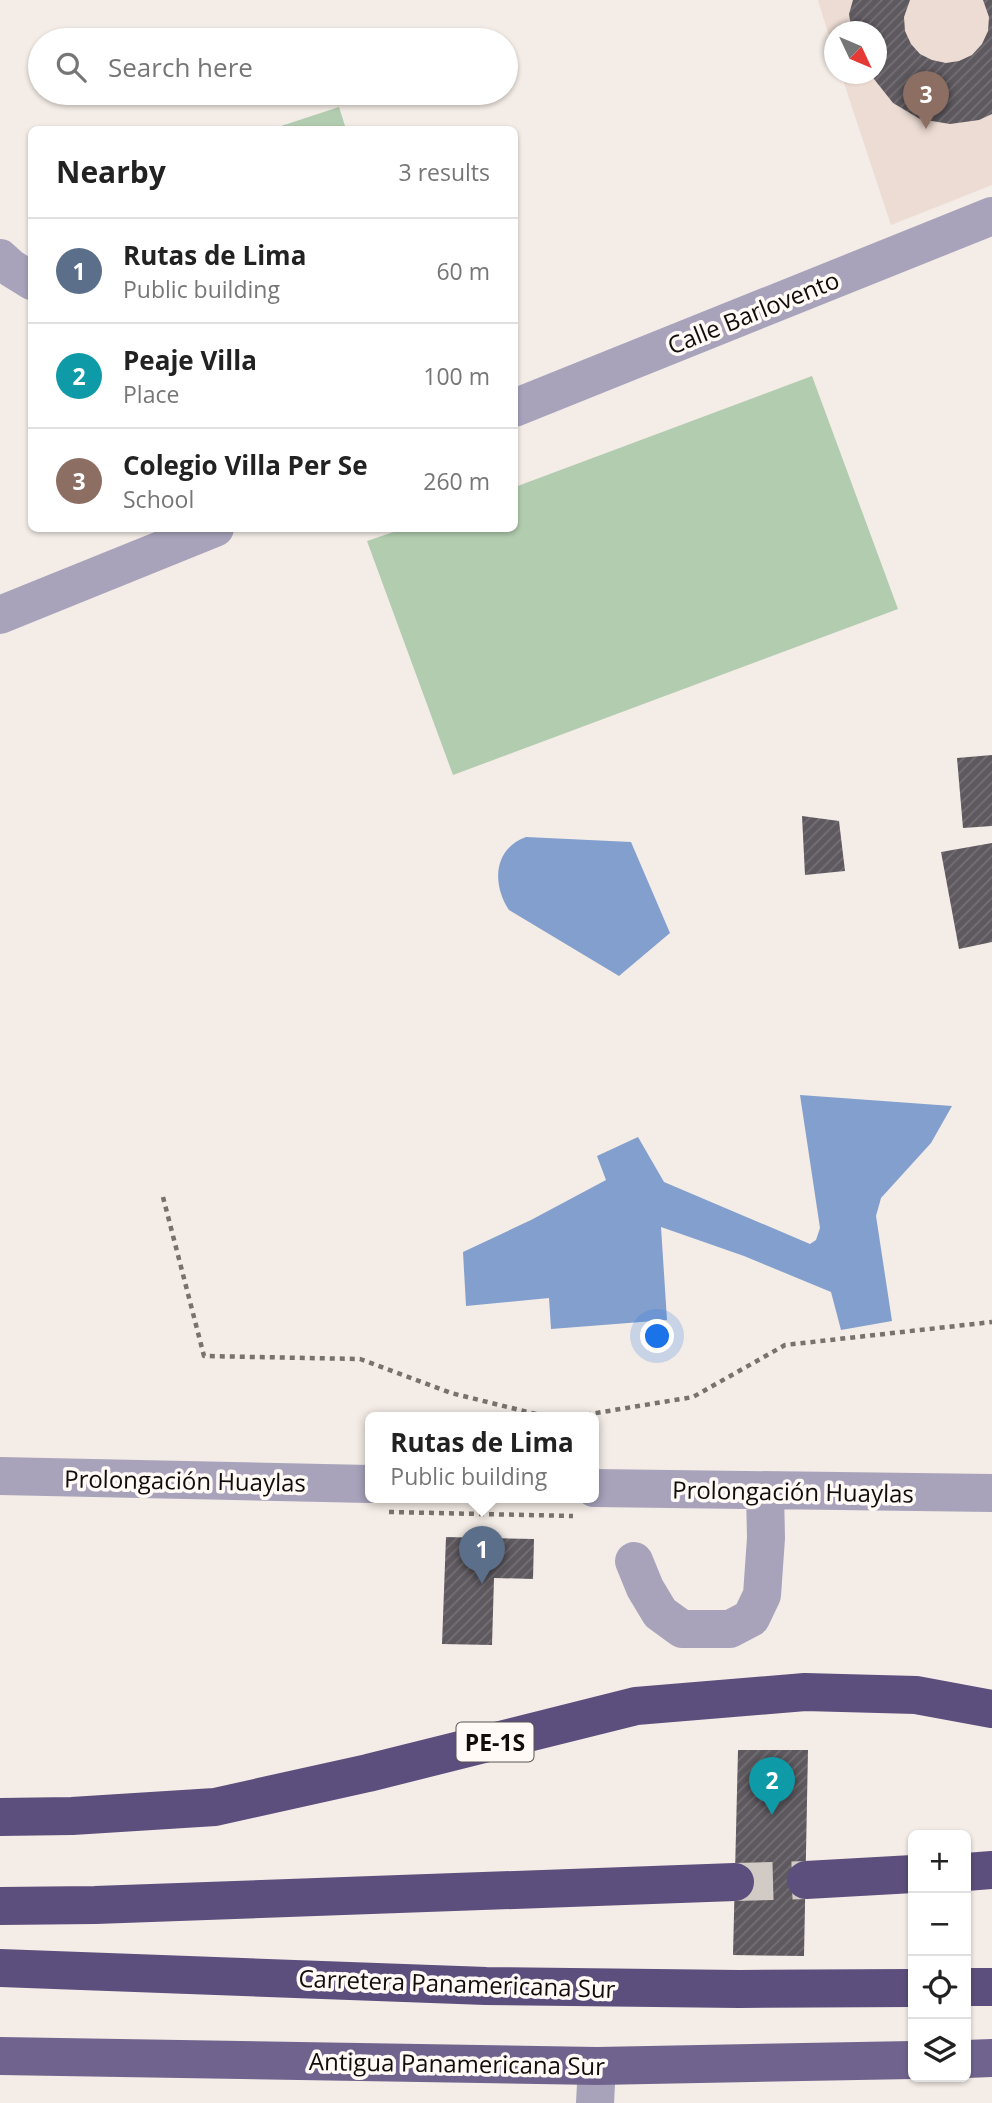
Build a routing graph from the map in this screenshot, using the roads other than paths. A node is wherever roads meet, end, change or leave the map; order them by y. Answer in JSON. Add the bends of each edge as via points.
{"nodes":[{"id":1,"x":992,"y":216,"type":"edge"},
{"id":2,"x":0,"y":258,"type":"edge"},
{"id":3,"x":28,"y":279,"type":"edge"},
{"id":4,"x":518,"y":406,"type":"edge"},
{"id":5,"x":205,"y":532,"type":"edge"},
{"id":6,"x":0,"y":615,"type":"edge"},
{"id":7,"x":0,"y":1476,"type":"edge"},
{"id":8,"x":765,"y":1492,"type":"junction"},
{"id":9,"x":992,"y":1493,"type":"edge"},
{"id":10,"x":365,"y":1498,"type":"edge"},
{"id":11,"x":599,"y":1501,"type":"edge"},
{"id":12,"x":635,"y":1561,"type":"dead end"},
{"id":13,"x":992,"y":1709,"type":"edge"},
{"id":14,"x":0,"y":1817,"type":"edge"},
{"id":15,"x":992,"y":1870,"type":"edge"},
{"id":16,"x":971,"y":1872,"type":"edge"},
{"id":17,"x":908,"y":1874,"type":"edge"},
{"id":18,"x":806,"y":1880,"type":"tunnel mouth"},
{"id":19,"x":735,"y":1882,"type":"tunnel mouth"},
{"id":20,"x":0,"y":1906,"type":"edge"},
{"id":21,"x":0,"y":1968,"type":"edge"},
{"id":22,"x":971,"y":1987,"type":"edge"},
{"id":23,"x":992,"y":1987,"type":"edge"},
{"id":24,"x":908,"y":1988,"type":"edge"},
{"id":25,"x":0,"y":2056,"type":"edge"},
{"id":26,"x":992,"y":2058,"type":"edge"},
{"id":27,"x":971,"y":2059,"type":"edge"},
{"id":28,"x":908,"y":2060,"type":"edge"},
{"id":29,"x":596,"y":2085,"type":"edge"}],
"edges":[{"from":1,"to":4,"type":"street","name":"Calle Barlovento"},
{"from":2,"to":3,"type":"street"},
{"from":5,"to":6,"type":"street"},
{"from":7,"to":10,"type":"street","name":"Prolongación Huaylas"},
{"from":8,"to":9,"type":"street","name":"Prolongación Huaylas"},
{"from":8,"to":11,"type":"street","name":"Prolongación Huaylas"},
{"from":8,"to":12,"type":"street","via":[[762,1595],[751,1618],[730,1629],[682,1629],[660,1613]]},
{"from":13,"to":14,"type":"highway","number":"PE-1S","via":[[916,1695],[805,1692],[636,1706],[215,1807]]},
{"from":15,"to":16,"type":"highway"},
{"from":17,"to":18,"type":"highway"},
{"from":19,"to":20,"type":"highway"},
{"from":21,"to":24,"type":"highway","name":"Carretera Panamericana Sur","via":[[486,1986]]},
{"from":22,"to":23,"type":"highway"},
{"from":25,"to":29,"type":"main road","name":"Antigua Panamericana Sur"},
{"from":26,"to":27,"type":"main road"},
{"from":28,"to":29,"type":"main road","name":"Antigua Panamericana Sur"}]}
